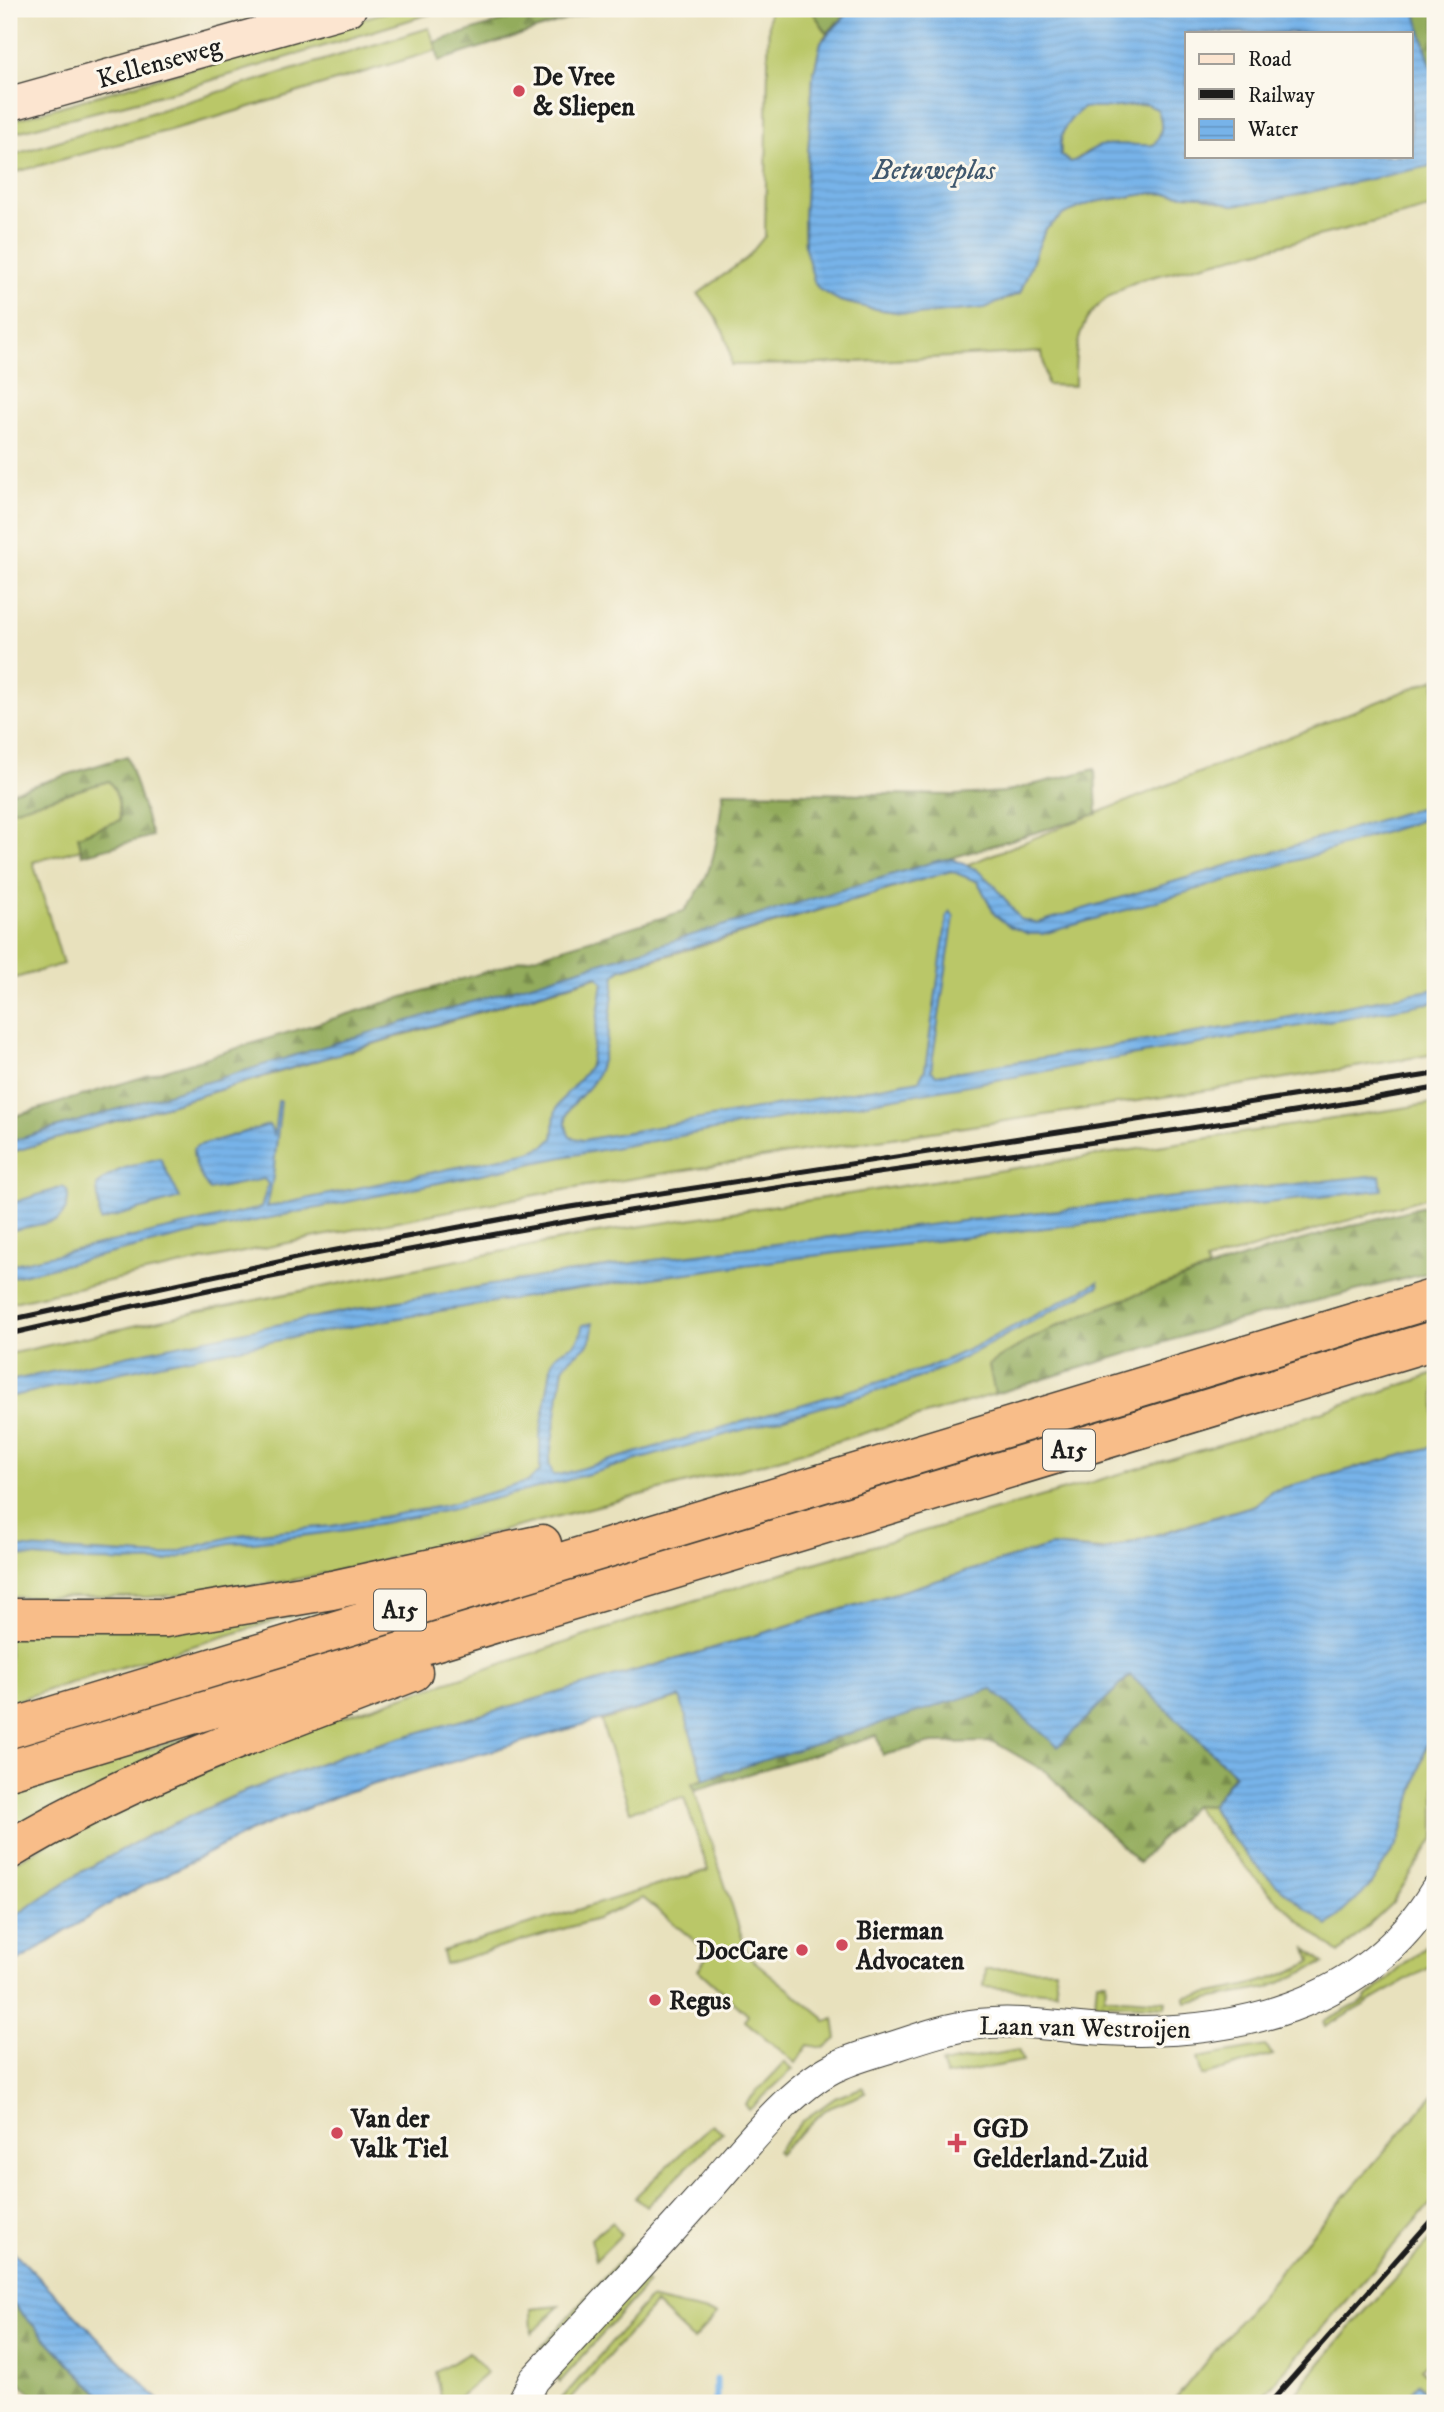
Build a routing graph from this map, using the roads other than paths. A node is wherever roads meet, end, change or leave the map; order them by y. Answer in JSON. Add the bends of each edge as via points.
{"nodes":[{"id":1,"x":349,"y":9,"type":"edge"},
{"id":2,"x":9,"y":104,"type":"edge"},
{"id":3,"x":1435,"y":1298,"type":"edge"},
{"id":4,"x":1435,"y":1340,"type":"edge"},
{"id":5,"x":791,"y":1492,"type":"junction"},
{"id":6,"x":703,"y":1560,"type":"junction"},
{"id":7,"x":9,"y":1618,"type":"edge"},
{"id":8,"x":9,"y":1729,"type":"edge"},
{"id":9,"x":9,"y":1770,"type":"edge"},
{"id":10,"x":9,"y":1850,"type":"edge"},
{"id":11,"x":1435,"y":1891,"type":"edge"},
{"id":12,"x":528,"y":2392,"type":"edge"},
{"id":13,"x":499,"y":2403,"type":"edge"}],
"edges":[{"from":1,"to":2,"type":"main road","name":"Kellenseweg"},
{"from":3,"to":5,"type":"highway","number":"A15"},
{"from":4,"to":6,"type":"highway","number":"A15"},
{"from":5,"to":7,"type":"highway","number":"A15","via":[[332,1590],[165,1618]]},
{"from":5,"to":8,"type":"highway","number":"A15"},
{"from":6,"to":9,"type":"highway","number":"A15"},
{"from":6,"to":10,"type":"highway","number":"A15","via":[[172,1766]]},
{"from":11,"to":12,"type":"street","name":"Laan van Westroijen","via":[[1401,1936],[1350,1980],[1271,2015],[1176,2031],[980,2024],[926,2036],[832,2068],[811,2081],[764,2127]]},
{"from":12,"to":13,"type":"street","name":"Laan van Westroijen","via":[[508,2393]]}]}
